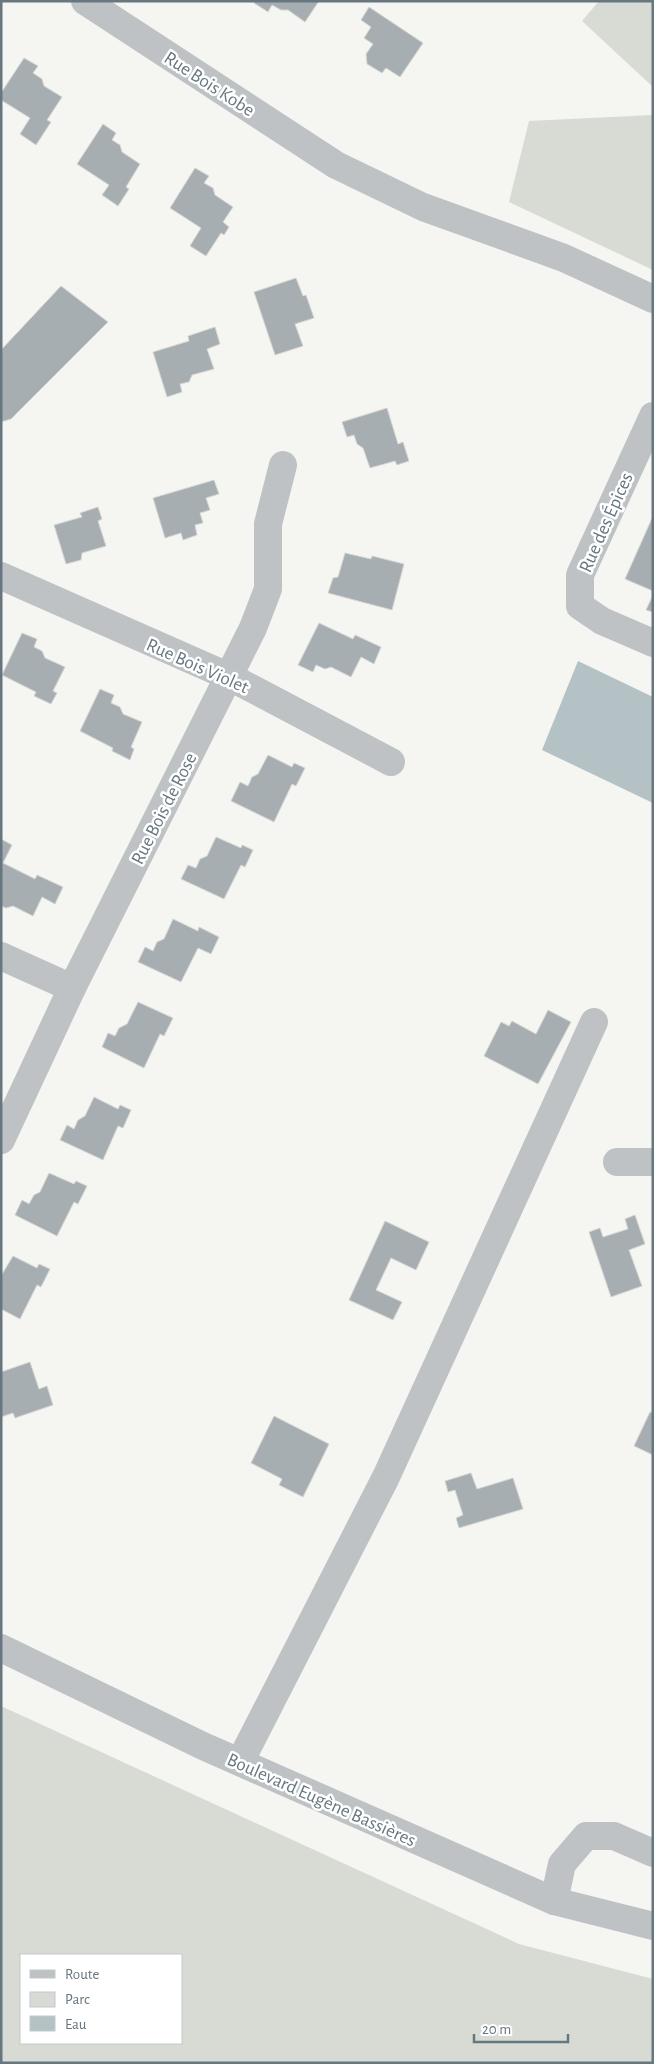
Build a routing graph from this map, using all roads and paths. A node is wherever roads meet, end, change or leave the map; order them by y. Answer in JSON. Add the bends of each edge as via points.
{"nodes":[{"id":1,"x":85,"y":1,"type":"edge"},
{"id":2,"x":653,"y":299,"type":"edge"},
{"id":3,"x":653,"y":416,"type":"edge"},
{"id":4,"x":283,"y":465,"type":"dead end"},
{"id":5,"x":1,"y":576,"type":"edge"},
{"id":6,"x":653,"y":643,"type":"edge"},
{"id":7,"x":230,"y":678,"type":"junction"},
{"id":8,"x":391,"y":762,"type":"dead end"},
{"id":9,"x":1,"y":956,"type":"edge"},
{"id":10,"x":72,"y":988,"type":"junction"},
{"id":11,"x":594,"y":1022,"type":"dead end"},
{"id":12,"x":1,"y":1140,"type":"edge"},
{"id":13,"x":618,"y":1162,"type":"dead end"},
{"id":14,"x":653,"y":1162,"type":"edge"},
{"id":15,"x":1,"y":1648,"type":"edge"},
{"id":16,"x":240,"y":1762,"type":"junction"},
{"id":17,"x":653,"y":1852,"type":"edge"},
{"id":18,"x":554,"y":1901,"type":"junction"},
{"id":19,"x":653,"y":1926,"type":"edge"}],
"edges":[{"from":1,"to":2,"type":"street","name":"Rue Bois Kobe","via":[[336,165],[422,207],[564,258]]},
{"from":3,"to":6,"type":"street","name":"Rue des Épices","via":[[580,575],[580,606],[602,620]]},
{"from":4,"to":7,"type":"street","name":"Rue Bois de Rose","via":[[268,524],[268,589]]},
{"from":5,"to":7,"type":"street","name":"Rue Bois Violet"},
{"from":7,"to":8,"type":"street","name":"Rue Bois Violet"},
{"from":7,"to":10,"type":"street","name":"Rue Bois de Rose"},
{"from":9,"to":10,"type":"street"},
{"from":10,"to":12,"type":"street","name":"Rue Bois de Rose"},
{"from":11,"to":16,"type":"street","via":[[386,1477]]},
{"from":13,"to":14,"type":"street"},
{"from":15,"to":16,"type":"street","name":"Boulevard Eugène Bassières"},
{"from":16,"to":18,"type":"street","name":"Boulevard Eugène Bassières"},
{"from":17,"to":18,"type":"street","via":[[614,1836],[586,1836],[562,1864]]},
{"from":18,"to":19,"type":"street","name":"Boulevard Eugène Bassières"}]}
